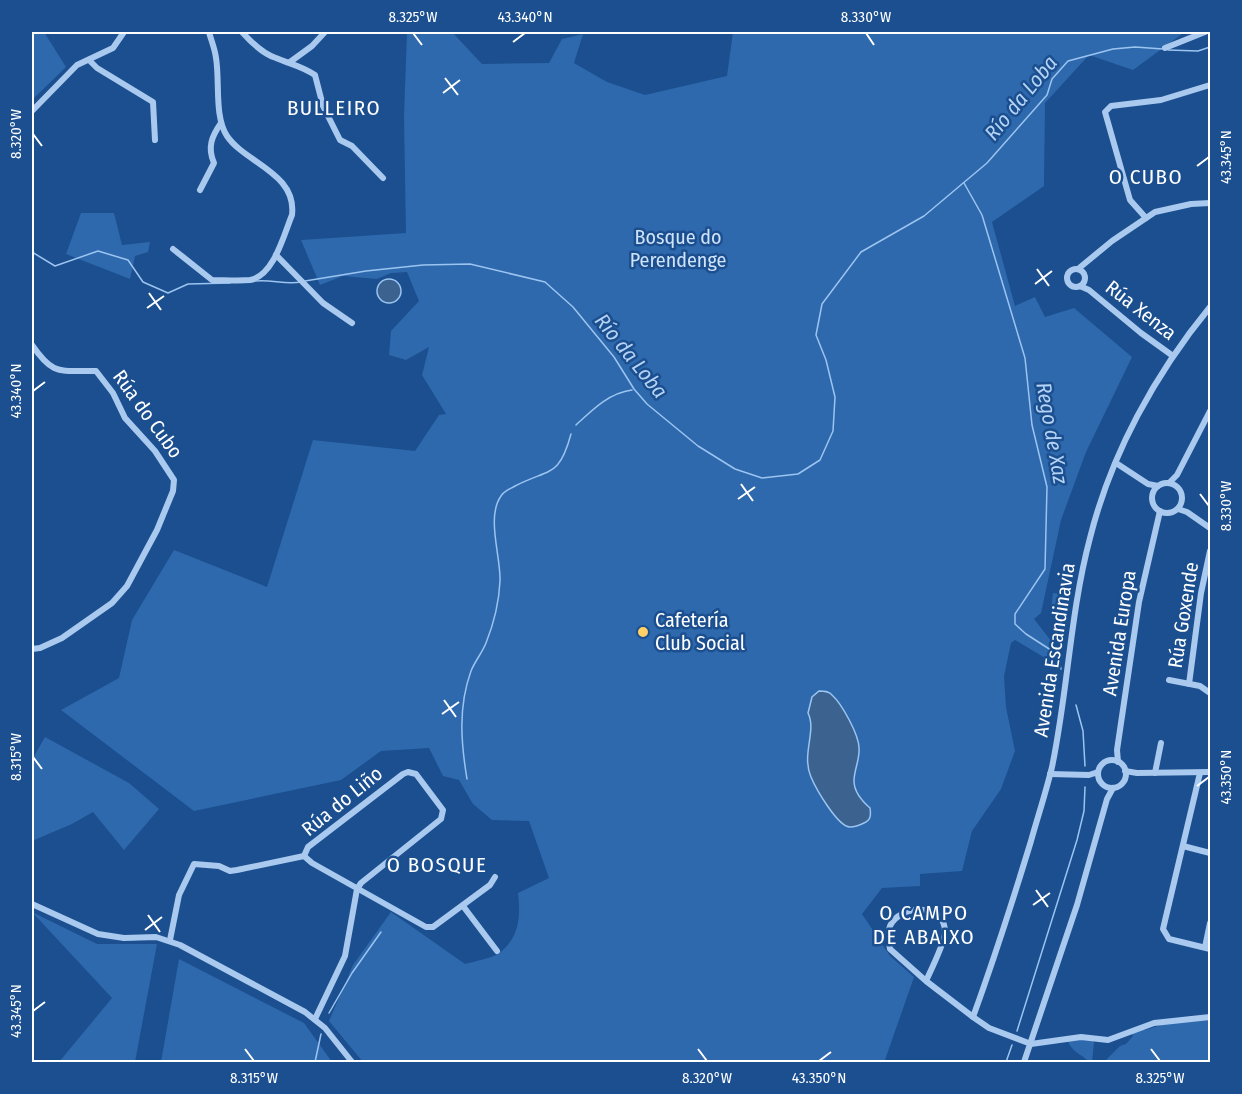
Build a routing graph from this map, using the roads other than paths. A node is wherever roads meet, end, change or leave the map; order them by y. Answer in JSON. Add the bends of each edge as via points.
{"nodes":[{"id":1,"x":124,"y":32,"type":"edge"},
{"id":2,"x":134,"y":32,"type":"edge"},
{"id":3,"x":209,"y":32,"type":"edge"},
{"id":4,"x":242,"y":32,"type":"edge"},
{"id":5,"x":325,"y":32,"type":"edge"},
{"id":6,"x":1205,"y":32,"type":"edge"},
{"id":7,"x":1165,"y":48,"type":"dead end"},
{"id":8,"x":89,"y":60,"type":"junction"},
{"id":9,"x":290,"y":62,"type":"junction"},
{"id":10,"x":1210,"y":86,"type":"edge"},
{"id":11,"x":32,"y":111,"type":"edge"},
{"id":12,"x":221,"y":123,"type":"junction"},
{"id":13,"x":155,"y":140,"type":"dead end"},
{"id":14,"x":383,"y":178,"type":"dead end"},
{"id":15,"x":200,"y":190,"type":"dead end"},
{"id":16,"x":1210,"y":203,"type":"edge"},
{"id":17,"x":1146,"y":218,"type":"junction"},
{"id":18,"x":173,"y":249,"type":"dead end"},
{"id":19,"x":276,"y":255,"type":"junction"},
{"id":20,"x":1082,"y":268,"type":"junction"},
{"id":21,"x":1082,"y":284,"type":"junction"},
{"id":22,"x":1210,"y":307,"type":"edge"},
{"id":23,"x":352,"y":323,"type":"dead end"},
{"id":24,"x":32,"y":345,"type":"edge"},
{"id":25,"x":1173,"y":356,"type":"junction"},
{"id":26,"x":1210,"y":411,"type":"edge"},
{"id":27,"x":1116,"y":463,"type":"junction"},
{"id":28,"x":1177,"y":475,"type":"junction"},
{"id":29,"x":1169,"y":483,"type":"junction"},
{"id":30,"x":1177,"y":486,"type":"junction"},
{"id":31,"x":1156,"y":489,"type":"junction"},
{"id":32,"x":1179,"y":506,"type":"junction"},
{"id":33,"x":1163,"y":512,"type":"junction"},
{"id":34,"x":1210,"y":528,"type":"edge"},
{"id":35,"x":1210,"y":550,"type":"edge"},
{"id":36,"x":1201,"y":593,"type":"junction"},
{"id":37,"x":1210,"y":596,"type":"edge"},
{"id":38,"x":32,"y":649,"type":"edge"},
{"id":39,"x":1169,"y":680,"type":"dead end"},
{"id":40,"x":1189,"y":684,"type":"junction"},
{"id":41,"x":1210,"y":693,"type":"edge"},
{"id":42,"x":1161,"y":742,"type":"dead end"},
{"id":43,"x":1117,"y":750,"type":"junction"},
{"id":44,"x":1111,"y":760,"type":"junction"},
{"id":45,"x":1118,"y":762,"type":"junction"},
{"id":46,"x":1210,"y":772,"type":"edge"},
{"id":47,"x":1155,"y":773,"type":"junction"},
{"id":48,"x":1200,"y":773,"type":"junction"},
{"id":49,"x":1050,"y":774,"type":"junction"},
{"id":50,"x":1125,"y":774,"type":"junction"},
{"id":51,"x":1099,"y":775,"type":"junction"},
{"id":52,"x":1110,"y":787,"type":"junction"},
{"id":53,"x":1183,"y":846,"type":"junction"},
{"id":54,"x":1210,"y":853,"type":"edge"},
{"id":55,"x":304,"y":856,"type":"junction"},
{"id":56,"x":495,"y":877,"type":"dead end"},
{"id":57,"x":357,"y":890,"type":"junction"},
{"id":58,"x":32,"y":904,"type":"edge"},
{"id":59,"x":463,"y":906,"type":"junction"},
{"id":60,"x":1210,"y":923,"type":"edge"},
{"id":61,"x":170,"y":940,"type":"junction"},
{"id":62,"x":1208,"y":948,"type":"edge"},
{"id":63,"x":497,"y":951,"type":"dead end"},
{"id":64,"x":926,"y":981,"type":"junction"},
{"id":65,"x":973,"y":1017,"type":"junction"},
{"id":66,"x":1210,"y":1017,"type":"edge"},
{"id":67,"x":315,"y":1019,"type":"junction"},
{"id":68,"x":1031,"y":1044,"type":"junction"},
{"id":69,"x":352,"y":1062,"type":"edge"},
{"id":70,"x":1024,"y":1062,"type":"edge"}],
"edges":[{"from":1,"to":2,"type":"street"},
{"from":1,"to":8,"type":"street","via":[[113,48]]},
{"from":3,"to":12,"type":"street","via":[[216,56]]},
{"from":4,"to":9,"type":"street","via":[[273,58]]},
{"from":5,"to":9,"type":"street"},
{"from":6,"to":7,"type":"street"},
{"from":8,"to":11,"type":"street","via":[[77,65]]},
{"from":8,"to":13,"type":"street","via":[[97,69],[153,102]]},
{"from":9,"to":14,"type":"street","via":[[315,75],[323,105],[340,140],[352,146]]},
{"from":10,"to":17,"type":"street","via":[[1161,100],[1111,106],[1104,112],[1130,200]]},
{"from":12,"to":15,"type":"street","via":[[211,146],[214,163]]},
{"from":12,"to":19,"type":"street","via":[[232,142],[281,182],[293,207]]},
{"from":16,"to":17,"type":"street","name":"Rúa Xenza","via":[[1167,208]]},
{"from":17,"to":20,"type":"street","name":"Rúa Xenza"},
{"from":18,"to":19,"type":"street","via":[[212,280],[262,275]]},
{"from":19,"to":23,"type":"street","via":[[323,303]]},
{"from":20,"to":21,"type":"street","name":"Rúa Xenza"},
{"from":20,"to":21,"type":"street","name":"Rúa Xenza","via":[[1069,272],[1067,281],[1074,287]]},
{"from":21,"to":25,"type":"street","name":"Rúa Xenza"},
{"from":22,"to":25,"type":"street","name":"Avenida Escandinavia"},
{"from":24,"to":38,"type":"street","name":"Rúa do Cubo","via":[[50,367],[96,371],[125,418],[155,451],[174,480],[174,491],[157,531],[127,586],[112,603],[62,638]]},
{"from":25,"to":27,"type":"street","name":"Avenida Escandinavia","via":[[1138,414]]},
{"from":26,"to":28,"type":"street"},
{"from":27,"to":31,"type":"street"},
{"from":27,"to":49,"type":"street","name":"Avenida Escandinavia","via":[[1086,556]]},
{"from":28,"to":29,"type":"street"},
{"from":28,"to":30,"type":"street"},
{"from":29,"to":30,"type":"street"},
{"from":29,"to":31,"type":"street"},
{"from":30,"to":32,"type":"street","via":[[1182,493]]},
{"from":31,"to":33,"type":"street","via":[[1154,505]]},
{"from":32,"to":33,"type":"street","via":[[1173,512]]},
{"from":32,"to":34,"type":"street"},
{"from":33,"to":43,"type":"street","name":"Avenida Europa","via":[[1138,602]]},
{"from":35,"to":36,"type":"street","name":"Rúa Goxende"},
{"from":36,"to":37,"type":"street"},
{"from":36,"to":40,"type":"street","name":"Rúa Goxende"},
{"from":39,"to":40,"type":"street","name":"Rúa Goxende"},
{"from":40,"to":41,"type":"street","name":"Rúa Goxende"},
{"from":42,"to":47,"type":"street"},
{"from":43,"to":44,"type":"street","name":"Avenida Europa"},
{"from":43,"to":45,"type":"street","name":"Avenida Europa"},
{"from":44,"to":45,"type":"street"},
{"from":44,"to":51,"type":"street","via":[[1103,764]]},
{"from":45,"to":50,"type":"street"},
{"from":46,"to":48,"type":"street"},
{"from":47,"to":48,"type":"street"},
{"from":47,"to":50,"type":"street"},
{"from":48,"to":53,"type":"street"},
{"from":49,"to":51,"type":"street"},
{"from":49,"to":65,"type":"street","name":"Avenida Escandinavia"},
{"from":50,"to":52,"type":"street","via":[[1120,786]]},
{"from":51,"to":52,"type":"street"},
{"from":52,"to":68,"type":"street","via":[[1077,905]]},
{"from":53,"to":54,"type":"street"},
{"from":53,"to":62,"type":"street","via":[[1163,929],[1169,939]]},
{"from":55,"to":57,"type":"street"},
{"from":55,"to":57,"type":"street","name":"Rúa do Liño","via":[[309,847],[403,774],[416,774],[443,810],[441,819]]},
{"from":55,"to":61,"type":"street","via":[[230,871],[194,864],[179,895]]},
{"from":56,"to":59,"type":"street"},
{"from":57,"to":59,"type":"street","via":[[426,927],[433,927]]},
{"from":57,"to":67,"type":"street","via":[[345,956]]},
{"from":58,"to":61,"type":"street","via":[[98,934]]},
{"from":59,"to":63,"type":"street"},
{"from":60,"to":62,"type":"street"},
{"from":61,"to":67,"type":"street"},
{"from":64,"to":64,"type":"street","via":[[890,950],[889,928],[897,916],[908,912],[927,910],[939,915],[943,923],[945,934]]},
{"from":64,"to":65,"type":"street"},
{"from":65,"to":68,"type":"street","via":[[989,1028]]},
{"from":66,"to":68,"type":"street","via":[[1154,1023],[1108,1040],[1081,1037]]},
{"from":67,"to":69,"type":"street"},
{"from":68,"to":70,"type":"street"}]}
